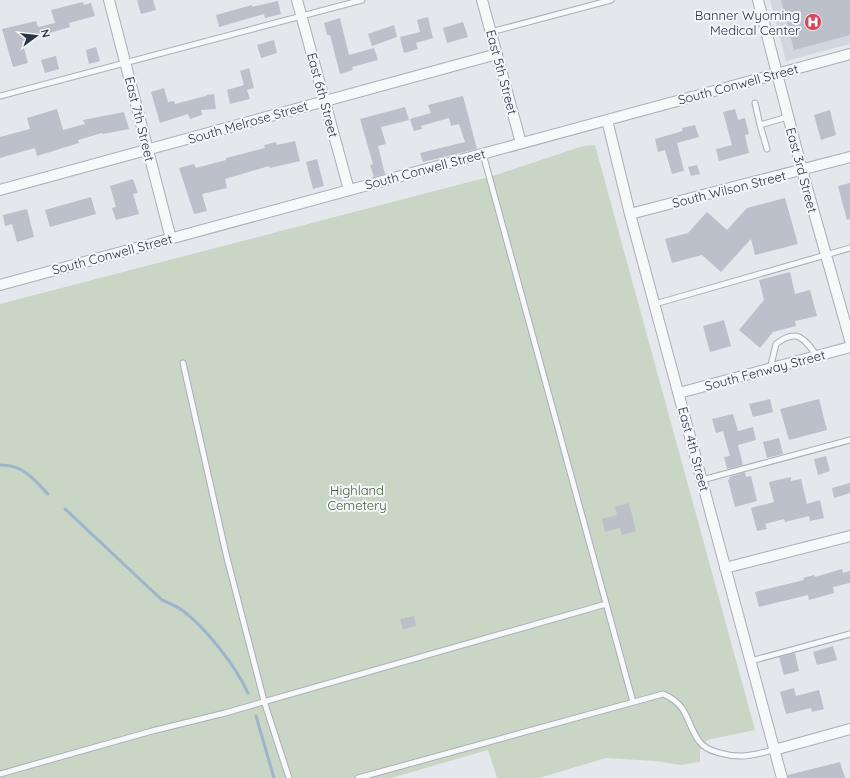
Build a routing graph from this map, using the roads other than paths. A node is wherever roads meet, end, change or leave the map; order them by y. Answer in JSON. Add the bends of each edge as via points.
{"nodes":[{"id":1,"x":109,"y":0,"type":"edge"},
{"id":2,"x":297,"y":0,"type":"edge"},
{"id":3,"x":362,"y":0,"type":"edge"},
{"id":4,"x":482,"y":0,"type":"edge"},
{"id":5,"x":611,"y":0,"type":"edge"},
{"id":6,"x":758,"y":0,"type":"edge"},
{"id":7,"x":302,"y":16,"type":"junction"},
{"id":8,"x":491,"y":32,"type":"junction"},
{"id":9,"x":497,"y":54,"type":"junction"},
{"id":10,"x":850,"y":54,"type":"edge"},
{"id":11,"x":125,"y":63,"type":"junction"},
{"id":12,"x":777,"y":74,"type":"junction"},
{"id":13,"x":0,"y":96,"type":"edge"},
{"id":14,"x":324,"y":100,"type":"junction"},
{"id":15,"x":755,"y":103,"type":"dead end"},
{"id":16,"x":788,"y":117,"type":"junction"},
{"id":17,"x":607,"y":120,"type":"junction"},
{"id":18,"x":760,"y":125,"type":"junction"},
{"id":19,"x":521,"y":143,"type":"junction"},
{"id":20,"x":767,"y":149,"type":"dead end"},
{"id":21,"x":148,"y":151,"type":"junction"},
{"id":22,"x":483,"y":154,"type":"junction"},
{"id":23,"x":850,"y":157,"type":"edge"},
{"id":24,"x":802,"y":170,"type":"junction"},
{"id":25,"x":0,"y":190,"type":"edge"},
{"id":26,"x":349,"y":190,"type":"junction"},
{"id":27,"x":630,"y":214,"type":"junction"},
{"id":28,"x":171,"y":239,"type":"junction"},
{"id":29,"x":850,"y":248,"type":"edge"},
{"id":30,"x":826,"y":255,"type":"junction"},
{"id":31,"x":0,"y":285,"type":"edge"},
{"id":32,"x":655,"y":304,"type":"junction"},
{"id":33,"x":850,"y":340,"type":"edge"},
{"id":34,"x":850,"y":347,"type":"edge"},
{"id":35,"x":817,"y":356,"type":"junction"},
{"id":36,"x":183,"y":364,"type":"dead end"},
{"id":37,"x":770,"y":369,"type":"junction"},
{"id":38,"x":679,"y":393,"type":"junction"},
{"id":39,"x":850,"y":440,"type":"edge"},
{"id":40,"x":702,"y":480,"type":"junction"},
{"id":41,"x":850,"y":536,"type":"edge"},
{"id":42,"x":725,"y":568,"type":"junction"},
{"id":43,"x":606,"y":604,"type":"junction"},
{"id":44,"x":850,"y":634,"type":"edge"},
{"id":45,"x":751,"y":662,"type":"junction"},
{"id":46,"x":264,"y":701,"type":"junction"},
{"id":47,"x":633,"y":702,"type":"junction"},
{"id":48,"x":850,"y":729,"type":"edge"},
{"id":49,"x":774,"y":750,"type":"junction"},
{"id":50,"x":0,"y":774,"type":"edge"},
{"id":51,"x":289,"y":778,"type":"edge"},
{"id":52,"x":358,"y":778,"type":"edge"},
{"id":53,"x":782,"y":778,"type":"edge"}],
"edges":[{"from":1,"to":11,"type":"street","name":"East 7th Street"},
{"from":2,"to":7,"type":"street","name":"East 6th Street"},
{"from":3,"to":7,"type":"lane"},
{"from":4,"to":8,"type":"street","name":"East 5th Street"},
{"from":5,"to":8,"type":"lane"},
{"from":6,"to":12,"type":"street","name":"East 3rd Street"},
{"from":7,"to":11,"type":"lane"},
{"from":7,"to":14,"type":"street","name":"East 6th Street"},
{"from":8,"to":9,"type":"street","name":"East 5th Street"},
{"from":9,"to":14,"type":"street","name":"South Melrose Street"},
{"from":9,"to":19,"type":"street","name":"East 5th Street"},
{"from":10,"to":12,"type":"street","name":"South Conwell Street"},
{"from":11,"to":13,"type":"lane"},
{"from":11,"to":21,"type":"street","name":"East 7th Street"},
{"from":12,"to":16,"type":"street","name":"East 3rd Street"},
{"from":12,"to":17,"type":"street","name":"South Conwell Street"},
{"from":14,"to":21,"type":"street","name":"South Melrose Street"},
{"from":14,"to":26,"type":"street","name":"East 6th Street"},
{"from":15,"to":18,"type":"lane"},
{"from":16,"to":18,"type":"lane"},
{"from":16,"to":24,"type":"street","name":"East 3rd Street"},
{"from":17,"to":19,"type":"street","name":"South Conwell Street"},
{"from":17,"to":27,"type":"street","name":"East 4th Street"},
{"from":18,"to":20,"type":"lane"},
{"from":19,"to":22,"type":"street","name":"South Conwell Street"},
{"from":21,"to":25,"type":"street","name":"South Melrose Street"},
{"from":21,"to":28,"type":"street","name":"East 7th Street"},
{"from":22,"to":26,"type":"street","name":"South Conwell Street"},
{"from":22,"to":43,"type":"lane"},
{"from":23,"to":24,"type":"street","name":"South Wilson Street"},
{"from":24,"to":27,"type":"street","name":"South Wilson Street"},
{"from":24,"to":30,"type":"street","name":"East 3rd Street"},
{"from":26,"to":28,"type":"street","name":"South Conwell Street"},
{"from":27,"to":32,"type":"street","name":"East 4th Street"},
{"from":28,"to":31,"type":"street","name":"South Conwell Street"},
{"from":29,"to":30,"type":"lane"},
{"from":30,"to":32,"type":"lane"},
{"from":30,"to":33,"type":"street","name":"East 3rd Street"},
{"from":32,"to":38,"type":"street","name":"East 4th Street"},
{"from":34,"to":35,"type":"street","name":"South Fenway Street"},
{"from":35,"to":37,"type":"street","name":"South Fenway Street"},
{"from":35,"to":37,"type":"lane","via":[[800,337],[784,338],[776,344]]},
{"from":36,"to":46,"type":"lane","via":[[226,554]]},
{"from":37,"to":38,"type":"street","name":"South Fenway Street"},
{"from":38,"to":40,"type":"street","name":"East 4th Street"},
{"from":39,"to":40,"type":"lane"},
{"from":40,"to":42,"type":"street","name":"East 4th Street"},
{"from":41,"to":42,"type":"street"},
{"from":42,"to":45,"type":"street","name":"East 4th Street"},
{"from":43,"to":46,"type":"lane"},
{"from":43,"to":47,"type":"lane"},
{"from":44,"to":45,"type":"lane"},
{"from":45,"to":49,"type":"street","name":"East 4th Street"},
{"from":46,"to":50,"type":"lane"},
{"from":46,"to":51,"type":"lane"},
{"from":47,"to":49,"type":"lane","via":[[663,694],[674,699],[683,709],[699,743],[714,751],[742,756]]},
{"from":47,"to":52,"type":"lane"},
{"from":48,"to":49,"type":"street"},
{"from":49,"to":53,"type":"street","name":"East 4th Street"}]}
